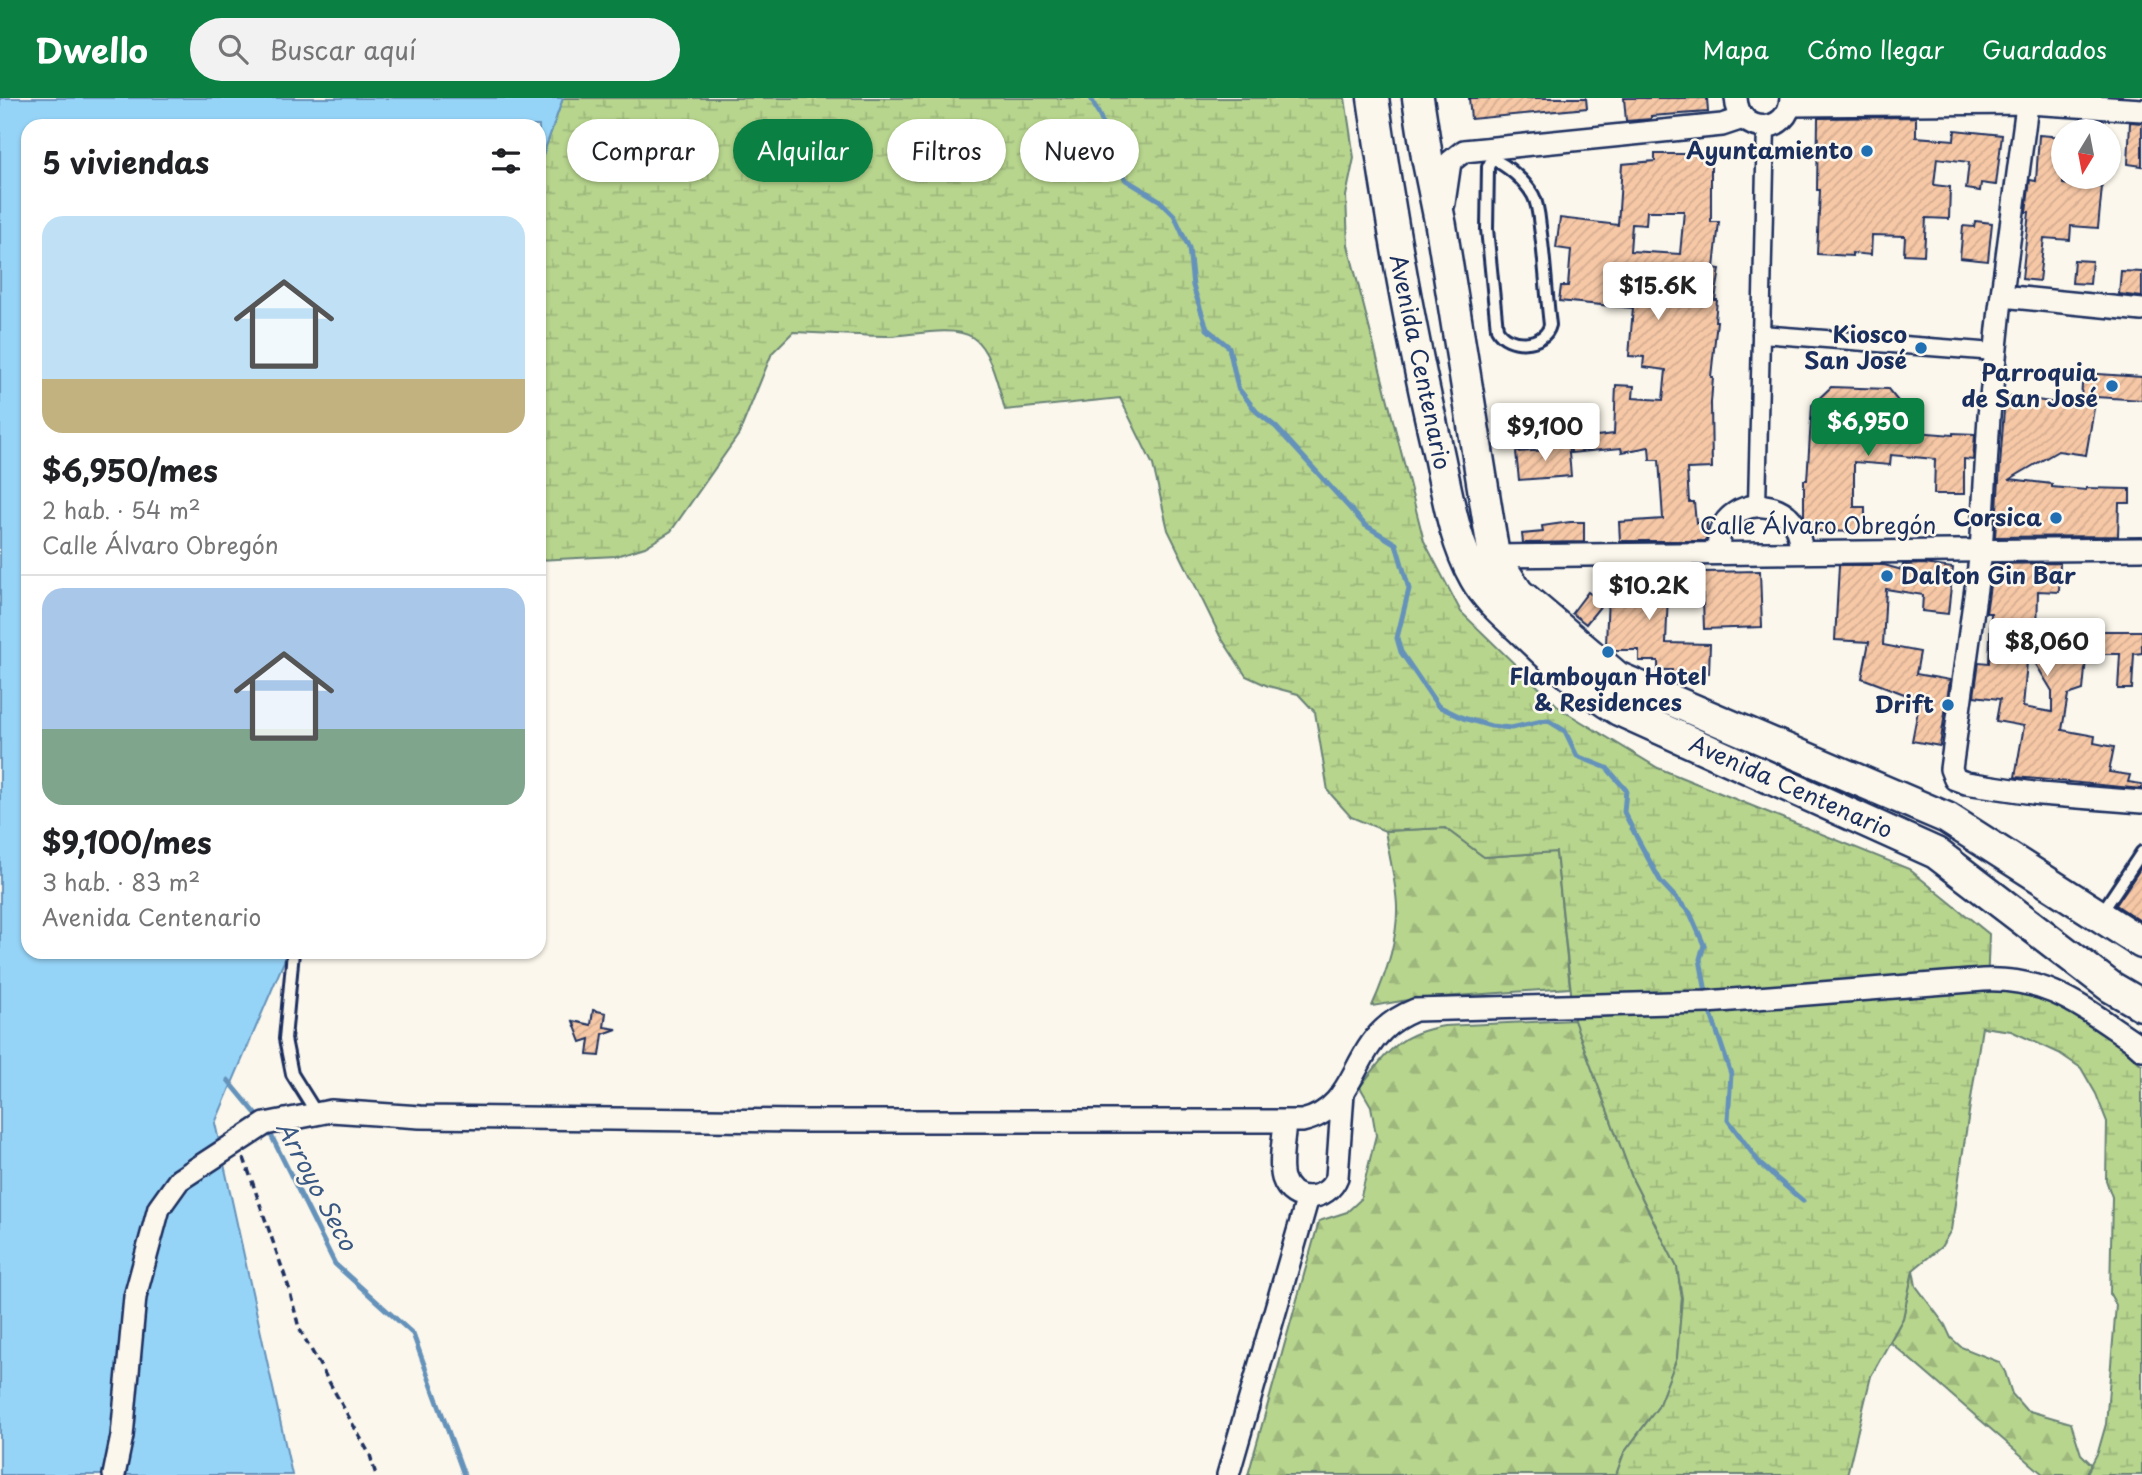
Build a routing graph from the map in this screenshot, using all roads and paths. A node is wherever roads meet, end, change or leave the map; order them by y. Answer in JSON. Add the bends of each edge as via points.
{"nodes":[{"id":1,"x":1373,"y":98,"type":"edge"},
{"id":2,"x":1418,"y":98,"type":"edge"},
{"id":3,"x":1791,"y":101,"type":"edge"},
{"id":4,"x":2028,"y":101,"type":"edge"},
{"id":5,"x":1739,"y":108,"type":"edge"},
{"id":6,"x":2142,"y":110,"type":"edge"},
{"id":7,"x":1766,"y":126,"type":"junction"},
{"id":8,"x":1491,"y":153,"type":"junction"},
{"id":9,"x":1441,"y":226,"type":"junction"},
{"id":10,"x":2002,"y":296,"type":"junction"},
{"id":11,"x":2142,"y":310,"type":"edge"},
{"id":12,"x":1761,"y":334,"type":"junction"},
{"id":13,"x":1995,"y":352,"type":"junction"},
{"id":14,"x":1757,"y":505,"type":"junction"},
{"id":15,"x":2142,"y":549,"type":"edge"},
{"id":16,"x":1802,"y":551,"type":"junction"},
{"id":17,"x":1718,"y":552,"type":"junction"},
{"id":18,"x":1981,"y":552,"type":"junction"},
{"id":19,"x":1494,"y":556,"type":"junction"},
{"id":20,"x":2142,"y":802,"type":"edge"},
{"id":21,"x":2142,"y":852,"type":"edge"},
{"id":22,"x":2100,"y":915,"type":"junction"},
{"id":23,"x":2142,"y":943,"type":"edge"},
{"id":24,"x":292,"y":959,"type":"edge"},
{"id":25,"x":2142,"y":1005,"type":"edge"},
{"id":26,"x":2142,"y":1049,"type":"edge"},
{"id":27,"x":1343,"y":1093,"type":"junction"},
{"id":28,"x":317,"y":1114,"type":"junction"},
{"id":29,"x":1285,"y":1122,"type":"junction"},
{"id":30,"x":238,"y":1142,"type":"junction"},
{"id":31,"x":1308,"y":1197,"type":"junction"},
{"id":32,"x":114,"y":1475,"type":"edge"},
{"id":33,"x":376,"y":1475,"type":"edge"},
{"id":34,"x":1228,"y":1475,"type":"edge"}],
"edges":[{"from":1,"to":25,"type":"main road","name":"Avenida Centenario","via":[[1417,361],[1460,549],[1498,607],[1573,680],[1598,698],[1936,853],[2111,987]]},
{"from":2,"to":9,"type":"main road","name":"Avenida Centenario"},
{"from":3,"to":4,"type":"street"},
{"from":3,"to":7,"type":"street","via":[[1781,121]]},
{"from":4,"to":6,"type":"street"},
{"from":4,"to":10,"type":"street"},
{"from":5,"to":7,"type":"street","via":[[1754,125]]},
{"from":5,"to":8,"type":"street","via":[[1722,125]]},
{"from":7,"to":12,"type":"street"},
{"from":8,"to":8,"type":"lane","via":[[1533,195],[1538,212],[1550,325],[1545,336],[1531,342],[1507,339],[1497,329],[1487,229]]},
{"from":8,"to":9,"type":"street","via":[[1464,150],[1450,162]]},
{"from":9,"to":19,"type":"main road","name":"Avenida Centenario"},
{"from":10,"to":11,"type":"street"},
{"from":10,"to":13,"type":"street"},
{"from":12,"to":13,"type":"street"},
{"from":12,"to":14,"type":"street"},
{"from":13,"to":18,"type":"street"},
{"from":14,"to":16,"type":"street","via":[[1771,507],[1794,523]]},
{"from":14,"to":17,"type":"street","via":[[1731,517],[1722,528]]},
{"from":15,"to":18,"type":"street","name":"Calle Álvaro Obregón"},
{"from":16,"to":17,"type":"street","name":"Calle Álvaro Obregón"},
{"from":16,"to":18,"type":"street","name":"Calle Álvaro Obregón"},
{"from":17,"to":19,"type":"street","name":"Calle Álvaro Obregón"},
{"from":18,"to":20,"type":"street","via":[[1951,769],[1955,779],[2040,794]]},
{"from":19,"to":22,"type":"main road","name":"Avenida Centenario","via":[[1518,593],[1617,677],[1947,818]]},
{"from":21,"to":22,"type":"lane"},
{"from":22,"to":23,"type":"main road","name":"Avenida Centenario"},
{"from":24,"to":28,"type":"lane","via":[[285,1039],[292,1074]]},
{"from":26,"to":27,"type":"street","via":[[2058,993],[1999,979],[1707,1002],[1424,1009],[1404,1014],[1381,1031]]},
{"from":27,"to":29,"type":"street","via":[[1324,1113]]},
{"from":27,"to":31,"type":"street","via":[[1338,1177],[1327,1192]]},
{"from":28,"to":29,"type":"street"},
{"from":28,"to":30,"type":"street","via":[[265,1124]]},
{"from":29,"to":31,"type":"street","via":[[1283,1178],[1291,1190]]},
{"from":30,"to":32,"type":"street","via":[[179,1180],[159,1208],[135,1297]]},
{"from":30,"to":33,"type":"path","via":[[299,1328],[370,1455]]},
{"from":31,"to":34,"type":"street"}]}
